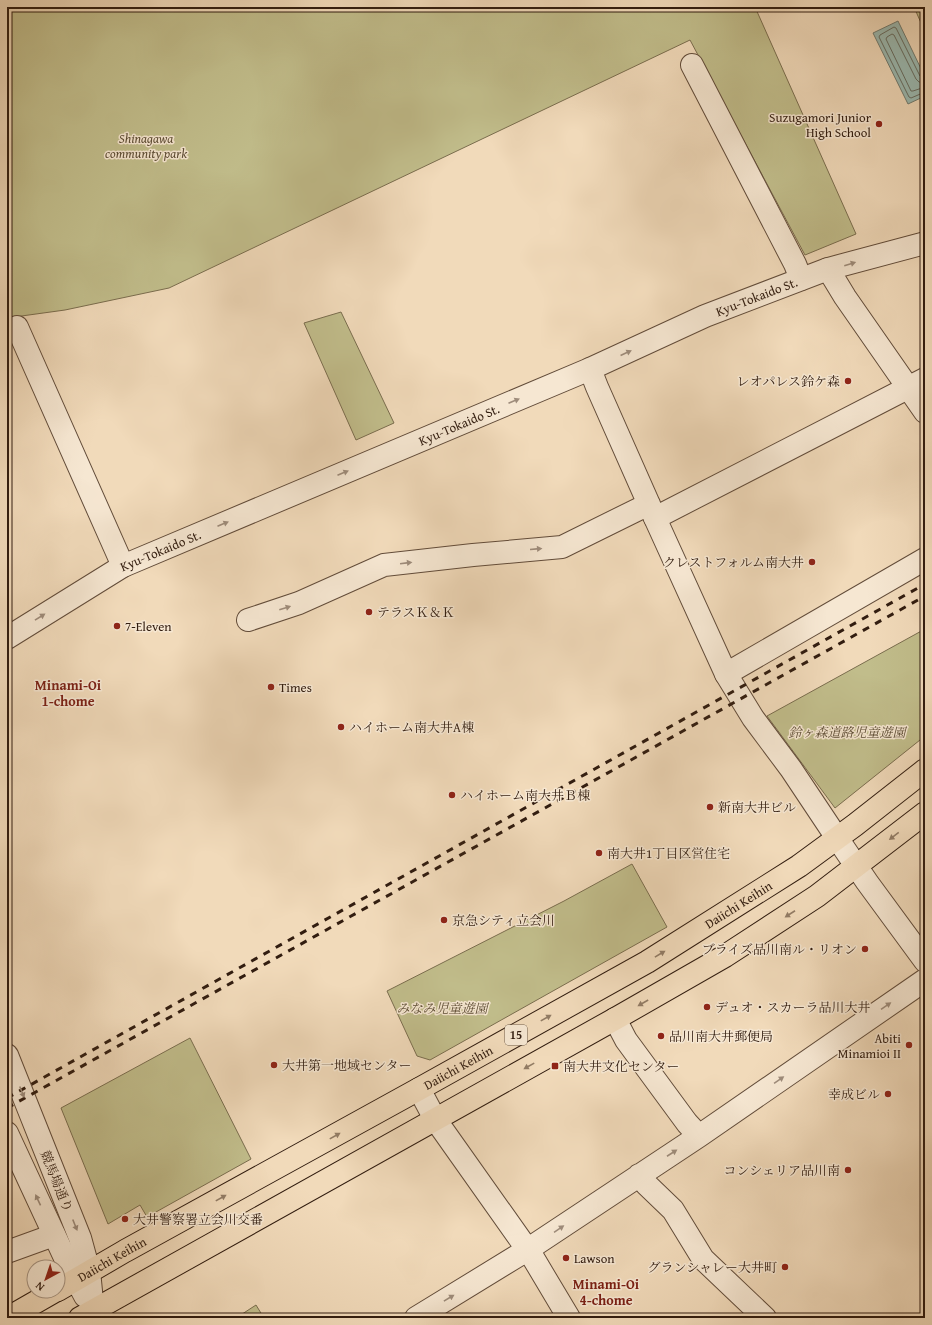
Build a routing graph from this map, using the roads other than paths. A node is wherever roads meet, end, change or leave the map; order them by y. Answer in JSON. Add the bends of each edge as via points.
{"nodes":[{"id":1,"x":692,"y":65,"type":"dead end"},
{"id":2,"x":925,"y":243,"type":"edge"},
{"id":3,"x":828,"y":269,"type":"junction"},
{"id":4,"x":801,"y":279,"type":"junction"},
{"id":5,"x":17,"y":327,"type":"dead end"},
{"id":6,"x":590,"y":369,"type":"junction"},
{"id":7,"x":916,"y":384,"type":"edge"},
{"id":8,"x":925,"y":412,"type":"edge"},
{"id":9,"x":652,"y":511,"type":"junction"},
{"id":10,"x":925,"y":558,"type":"edge"},
{"id":11,"x":123,"y":566,"type":"junction"},
{"id":12,"x":248,"y":620,"type":"dead end"},
{"id":13,"x":7,"y":638,"type":"edge"},
{"id":14,"x":726,"y":674,"type":"junction"},
{"id":15,"x":925,"y":770,"type":"edge"},
{"id":16,"x":925,"y":812,"type":"edge"},
{"id":17,"x":837,"y":838,"type":"junction"},
{"id":18,"x":856,"y":866,"type":"junction"},
{"id":19,"x":925,"y":962,"type":"edge"},
{"id":20,"x":925,"y":980,"type":"edge"},
{"id":21,"x":615,"y":1019,"type":"junction"},
{"id":22,"x":7,"y":1055,"type":"edge"},
{"id":23,"x":419,"y":1089,"type":"junction"},
{"id":24,"x":435,"y":1119,"type":"junction"},
{"id":25,"x":7,"y":1133,"type":"edge"},
{"id":26,"x":699,"y":1136,"type":"junction"},
{"id":27,"x":639,"y":1175,"type":"junction"},
{"id":28,"x":54,"y":1235,"type":"junction"},
{"id":29,"x":527,"y":1250,"type":"junction"},
{"id":30,"x":7,"y":1252,"type":"edge"},
{"id":31,"x":74,"y":1280,"type":"edge"},
{"id":32,"x":41,"y":1299,"type":"edge"},
{"id":33,"x":90,"y":1316,"type":"edge"},
{"id":34,"x":8,"y":1318,"type":"edge"},
{"id":35,"x":416,"y":1318,"type":"edge"},
{"id":36,"x":569,"y":1318,"type":"edge"},
{"id":37,"x":764,"y":1318,"type":"edge"}],
"edges":[{"from":1,"to":4,"type":"street"},
{"from":3,"to":2,"type":"street","name":"Kyu-Tokaido St.","one_way":true},
{"from":3,"to":4,"type":"street","name":"Kyu-Tokaido St."},
{"from":3,"to":7,"type":"street","via":[[845,297]]},
{"from":6,"to":4,"type":"street","name":"Kyu-Tokaido St.","one_way":true,"via":[[705,316]]},
{"from":5,"to":11,"type":"street"},
{"from":6,"to":9,"type":"street"},
{"from":11,"to":6,"type":"street","name":"Kyu-Tokaido St.","one_way":true},
{"from":7,"to":8,"type":"street"},
{"from":7,"to":9,"type":"street"},
{"from":12,"to":9,"type":"street","one_way":true,"via":[[299,603],[384,565],[562,547]]},
{"from":9,"to":14,"type":"street"},
{"from":10,"to":14,"type":"street"},
{"from":13,"to":11,"type":"street","name":"Kyu-Tokaido St.","one_way":true},
{"from":14,"to":17,"type":"street","via":[[753,718]]},
{"from":15,"to":17,"type":"highway","name":"Daiichi Keihin","number":"15"},
{"from":16,"to":18,"type":"highway","one_way":true},
{"from":17,"to":18,"type":"street"},
{"from":23,"to":17,"type":"highway","name":"Daiichi Keihin","number":"15","one_way":true,"via":[[647,962],[792,870]]},
{"from":18,"to":19,"type":"street"},
{"from":18,"to":21,"type":"highway","one_way":true,"via":[[818,896],[725,956]]},
{"from":26,"to":20,"type":"street","one_way":true},
{"from":21,"to":24,"type":"highway","one_way":true},
{"from":21,"to":26,"type":"street","via":[[631,1046],[687,1124]]},
{"from":22,"to":31,"type":"street","name":"競馬場通り","one_way":true,"via":[[80,1238]]},
{"from":23,"to":24,"type":"street"},
{"from":31,"to":23,"type":"highway","name":"Daiichi Keihin","number":"15","one_way":true},
{"from":24,"to":29,"type":"street"},
{"from":24,"to":33,"type":"highway"},
{"from":28,"to":25,"type":"street","name":"競馬場通り","one_way":true},
{"from":27,"to":26,"type":"street","one_way":true},
{"from":29,"to":27,"type":"street","one_way":true},
{"from":27,"to":37,"type":"street","via":[[673,1210],[703,1259]]},
{"from":28,"to":30,"type":"street"},
{"from":28,"to":31,"type":"street","name":"競馬場通り"},
{"from":35,"to":29,"type":"street","one_way":true},
{"from":29,"to":36,"type":"street"},
{"from":31,"to":33,"type":"street"},
{"from":32,"to":34,"type":"highway"}]}
